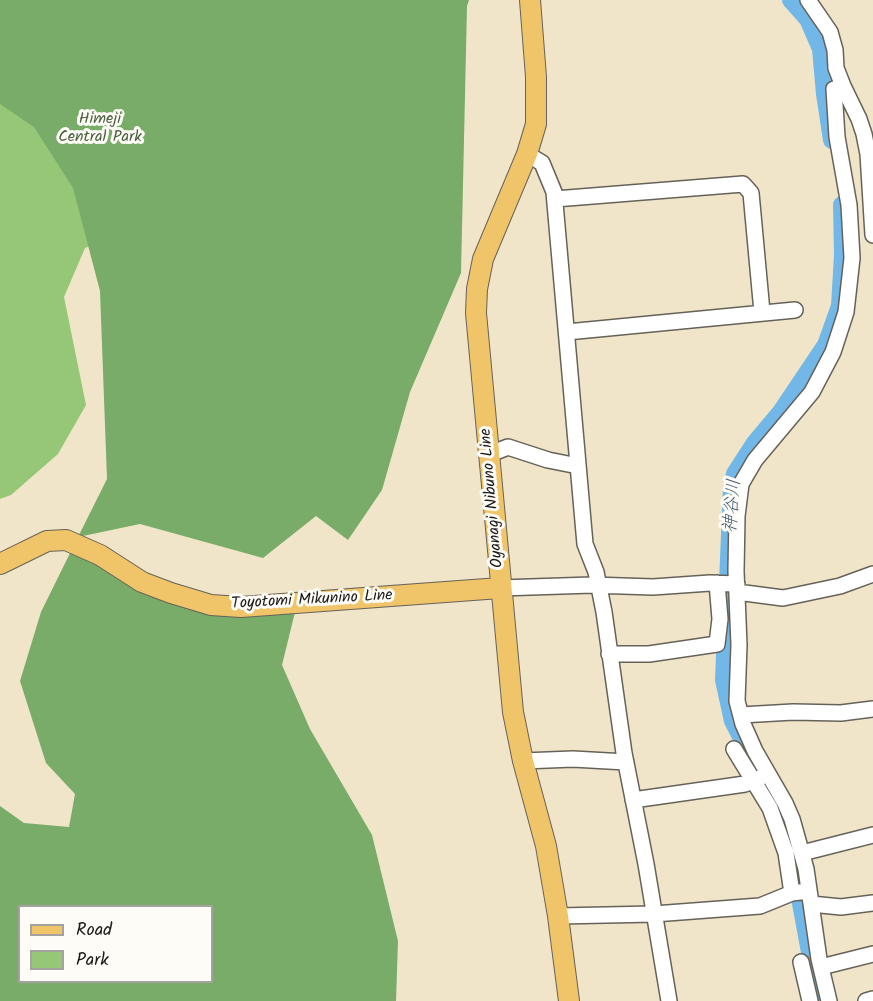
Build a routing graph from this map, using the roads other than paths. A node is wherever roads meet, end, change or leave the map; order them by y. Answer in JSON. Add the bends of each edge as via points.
{"nodes":[{"id":1,"x":530,"y":0,"type":"edge"},
{"id":2,"x":808,"y":0,"type":"edge"},
{"id":3,"x":822,"y":0,"type":"edge"},
{"id":4,"x":827,"y":28,"type":"junction"},
{"id":5,"x":843,"y":86,"type":"junction"},
{"id":6,"x":527,"y":154,"type":"junction"},
{"id":7,"x":555,"y":199,"type":"junction"},
{"id":8,"x":873,"y":235,"type":"edge"},
{"id":9,"x":795,"y":310,"type":"dead end"},
{"id":10,"x":762,"y":312,"type":"junction"},
{"id":11,"x":567,"y":332,"type":"junction"},
{"id":12,"x":490,"y":454,"type":"junction"},
{"id":13,"x":578,"y":466,"type":"junction"},
{"id":14,"x":0,"y":564,"type":"edge"},
{"id":15,"x":873,"y":573,"type":"edge"},
{"id":16,"x":599,"y":585,"type":"junction"},
{"id":17,"x":729,"y":585,"type":"junction"},
{"id":18,"x":500,"y":588,"type":"junction"},
{"id":19,"x":609,"y":654,"type":"junction"},
{"id":20,"x":873,"y":709,"type":"edge"},
{"id":21,"x":741,"y":716,"type":"junction"},
{"id":22,"x":734,"y":749,"type":"dead end"},
{"id":23,"x":523,"y":761,"type":"junction"},
{"id":24,"x":626,"y":762,"type":"junction"},
{"id":25,"x":761,"y":777,"type":"junction"},
{"id":26,"x":633,"y":800,"type":"junction"},
{"id":27,"x":873,"y":835,"type":"edge"},
{"id":28,"x":802,"y":853,"type":"junction"},
{"id":29,"x":802,"y":894,"type":"junction"},
{"id":30,"x":873,"y":903,"type":"edge"},
{"id":31,"x":654,"y":914,"type":"junction"},
{"id":32,"x":558,"y":916,"type":"junction"},
{"id":33,"x":873,"y":954,"type":"edge"},
{"id":34,"x":801,"y":962,"type":"dead end"},
{"id":35,"x":821,"y":967,"type":"junction"},
{"id":36,"x":873,"y":999,"type":"edge"},
{"id":37,"x":569,"y":1001,"type":"edge"},
{"id":38,"x":669,"y":1001,"type":"edge"},
{"id":39,"x":810,"y":1001,"type":"edge"},
{"id":40,"x":829,"y":1001,"type":"edge"},
{"id":41,"x":866,"y":1001,"type":"edge"}],
"edges":[{"from":1,"to":6,"type":"main road","name":"Oyanagi Nibuno Line","via":[[536,124]]},
{"from":2,"to":4,"type":"street"},
{"from":3,"to":4,"type":"street","via":[[831,25]]},
{"from":4,"to":5,"type":"street"},
{"from":5,"to":8,"type":"street","via":[[860,119],[868,154]]},
{"from":5,"to":17,"type":"street","via":[[834,88],[852,258],[846,312],[833,352],[812,392],[755,460],[741,484]]},
{"from":6,"to":7,"type":"street","via":[[542,163]]},
{"from":6,"to":12,"type":"main road","name":"Oyanagi Nibuno Line","via":[[487,249],[477,289]]},
{"from":7,"to":10,"type":"street","via":[[743,184],[751,193]]},
{"from":7,"to":11,"type":"street"},
{"from":9,"to":10,"type":"street"},
{"from":10,"to":11,"type":"street"},
{"from":11,"to":13,"type":"street"},
{"from":12,"to":13,"type":"street","via":[[507,447]]},
{"from":12,"to":18,"type":"main road","name":"Oyanagi Nibuno Line"},
{"from":13,"to":16,"type":"street","via":[[585,544]]},
{"from":14,"to":18,"type":"main road","name":"Toyotomi Mikunino Line","via":[[47,541],[66,540],[100,555],[142,582],[211,605],[242,607]]},
{"from":15,"to":17,"type":"street","via":[[840,586],[783,598]]},
{"from":16,"to":17,"type":"street"},
{"from":16,"to":18,"type":"street"},
{"from":16,"to":19,"type":"street"},
{"from":17,"to":19,"type":"street","via":[[717,644],[649,654]]},
{"from":17,"to":21,"type":"street"},
{"from":18,"to":23,"type":"main road","name":"Oyanagi Nibuno Line","via":[[513,712]]},
{"from":19,"to":24,"type":"street"},
{"from":20,"to":21,"type":"street"},
{"from":21,"to":25,"type":"street"},
{"from":22,"to":25,"type":"street"},
{"from":23,"to":24,"type":"street"},
{"from":23,"to":32,"type":"main road","name":"Oyanagi Nibuno Line","via":[[546,846]]},
{"from":24,"to":26,"type":"street"},
{"from":25,"to":26,"type":"street"},
{"from":25,"to":28,"type":"street","via":[[785,803]]},
{"from":25,"to":29,"type":"street"},
{"from":26,"to":31,"type":"street"},
{"from":27,"to":28,"type":"street"},
{"from":28,"to":29,"type":"street","via":[[806,868]]},
{"from":29,"to":30,"type":"street","via":[[841,908]]},
{"from":29,"to":31,"type":"street","via":[[760,906]]},
{"from":29,"to":35,"type":"street"},
{"from":31,"to":32,"type":"street"},
{"from":31,"to":38,"type":"street"},
{"from":32,"to":37,"type":"main road","name":"Oyanagi Nibuno Line"},
{"from":33,"to":35,"type":"street"},
{"from":34,"to":39,"type":"street"},
{"from":35,"to":40,"type":"street"},
{"from":36,"to":41,"type":"street"}]}
